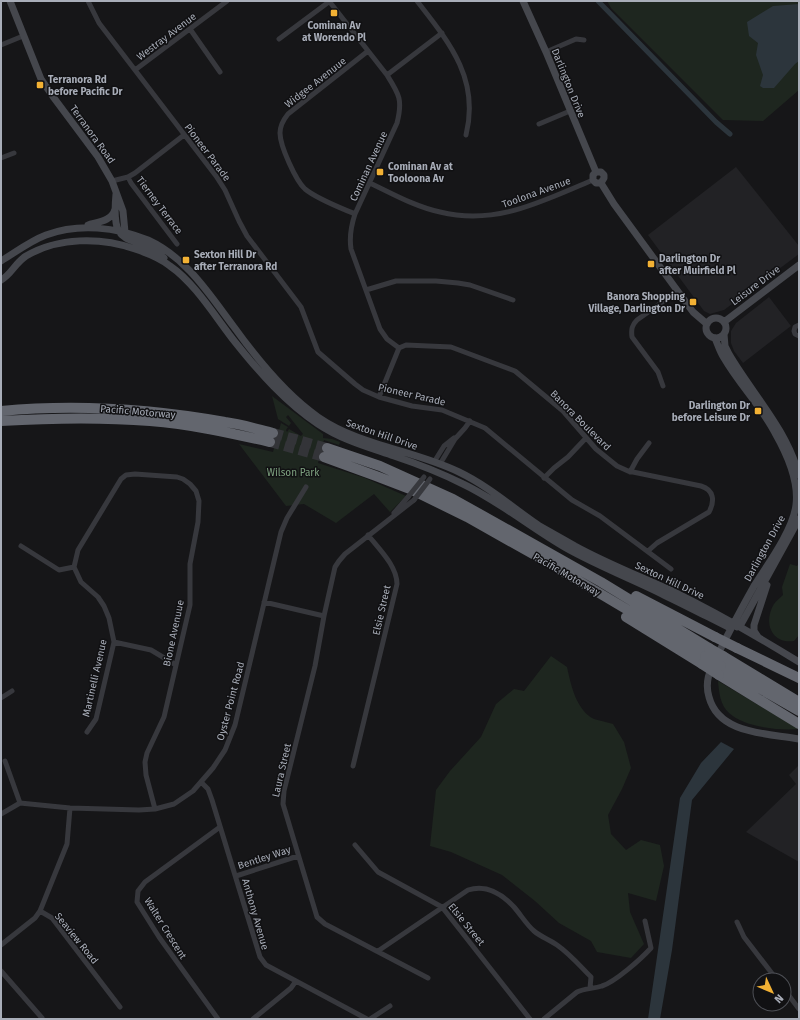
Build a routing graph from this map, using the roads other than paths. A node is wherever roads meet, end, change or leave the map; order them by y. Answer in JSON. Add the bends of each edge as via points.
{"nodes":[{"id":1,"x":10,"y":1,"type":"edge"},
{"id":2,"x":88,"y":1,"type":"edge"},
{"id":3,"x":227,"y":1,"type":"edge"},
{"id":4,"x":330,"y":1,"type":"edge"},
{"id":5,"x":417,"y":1,"type":"edge"},
{"id":6,"x":523,"y":1,"type":"edge"},
{"id":7,"x":190,"y":29,"type":"junction"},
{"id":8,"x":442,"y":33,"type":"junction"},
{"id":9,"x":23,"y":36,"type":"junction"},
{"id":10,"x":279,"y":39,"type":"dead end"},
{"id":11,"x":584,"y":40,"type":"dead end"},
{"id":12,"x":1,"y":45,"type":"edge"},
{"id":13,"x":368,"y":51,"type":"junction"},
{"id":14,"x":546,"y":52,"type":"junction"},
{"id":15,"x":135,"y":70,"type":"junction"},
{"id":16,"x":220,"y":72,"type":"dead end"},
{"id":17,"x":386,"y":75,"type":"junction"},
{"id":18,"x":570,"y":110,"type":"junction"},
{"id":19,"x":538,"y":124,"type":"dead end"},
{"id":20,"x":466,"y":134,"type":"dead end"},
{"id":21,"x":184,"y":135,"type":"junction"},
{"id":22,"x":14,"y":153,"type":"dead end"},
{"id":23,"x":1,"y":158,"type":"edge"},
{"id":24,"x":596,"y":172,"type":"junction"},
{"id":25,"x":128,"y":177,"type":"junction"},
{"id":26,"x":593,"y":180,"type":"junction"},
{"id":27,"x":112,"y":181,"type":"junction"},
{"id":28,"x":370,"y":183,"type":"junction"},
{"id":29,"x":601,"y":183,"type":"junction"},
{"id":30,"x":116,"y":194,"type":"junction"},
{"id":31,"x":115,"y":209,"type":"junction"},
{"id":32,"x":355,"y":214,"type":"junction"},
{"id":33,"x":72,"y":228,"type":"junction"},
{"id":34,"x":122,"y":233,"type":"junction"},
{"id":35,"x":107,"y":242,"type":"junction"},
{"id":36,"x":178,"y":244,"type":"dead end"},
{"id":37,"x":1,"y":262,"type":"edge"},
{"id":38,"x":799,"y":265,"type":"edge"},
{"id":39,"x":171,"y":266,"type":"junction"},
{"id":40,"x":3,"y":279,"type":"edge"},
{"id":41,"x":366,"y":290,"type":"junction"},
{"id":42,"x":678,"y":291,"type":"junction"},
{"id":43,"x":513,"y":300,"type":"dead end"},
{"id":44,"x":724,"y":322,"type":"junction"},
{"id":45,"x":707,"y":324,"type":"junction"},
{"id":46,"x":799,"y":325,"type":"edge"},
{"id":47,"x":724,"y":334,"type":"junction"},
{"id":48,"x":799,"y":336,"type":"edge"},
{"id":49,"x":715,"y":338,"type":"junction"},
{"id":50,"x":399,"y":348,"type":"junction"},
{"id":51,"x":663,"y":386,"type":"dead end"},
{"id":52,"x":379,"y":397,"type":"junction"},
{"id":53,"x":1,"y":411,"type":"edge"},
{"id":54,"x":151,"y":416,"type":"junction"},
{"id":55,"x":1,"y":421,"type":"edge"},
{"id":56,"x":470,"y":421,"type":"junction"},
{"id":57,"x":271,"y":437,"type":"tunnel mouth"},
{"id":58,"x":586,"y":438,"type":"junction"},
{"id":59,"x":649,"y":443,"type":"dead end"},
{"id":60,"x":437,"y":463,"type":"junction"},
{"id":61,"x":432,"y":470,"type":"junction"},
{"id":62,"x":630,"y":472,"type":"junction"},
{"id":63,"x":799,"y":475,"type":"edge"},
{"id":64,"x":544,"y":478,"type":"junction"},
{"id":65,"x":306,"y":487,"type":"dead end"},
{"id":66,"x":799,"y":518,"type":"edge"},
{"id":67,"x":386,"y":521,"type":"junction"},
{"id":68,"x":368,"y":535,"type":"junction"},
{"id":69,"x":21,"y":546,"type":"dead end"},
{"id":70,"x":648,"y":551,"type":"junction"},
{"id":71,"x":74,"y":568,"type":"junction"},
{"id":72,"x":671,"y":569,"type":"dead end"},
{"id":73,"x":768,"y":577,"type":"junction"},
{"id":74,"x":601,"y":582,"type":"junction"},
{"id":75,"x":264,"y":602,"type":"junction"},
{"id":76,"x":324,"y":616,"type":"junction"},
{"id":77,"x":735,"y":626,"type":"junction"},
{"id":78,"x":760,"y":638,"type":"junction"},
{"id":79,"x":114,"y":642,"type":"junction"},
{"id":80,"x":706,"y":656,"type":"junction"},
{"id":81,"x":799,"y":662,"type":"edge"},
{"id":82,"x":176,"y":665,"type":"junction"},
{"id":83,"x":721,"y":665,"type":"junction"},
{"id":84,"x":799,"y":678,"type":"edge"},
{"id":85,"x":12,"y":691,"type":"dead end"},
{"id":86,"x":1,"y":698,"type":"edge"},
{"id":87,"x":799,"y":702,"type":"edge"},
{"id":88,"x":799,"y":711,"type":"edge"},
{"id":89,"x":799,"y":724,"type":"edge"},
{"id":90,"x":87,"y":732,"type":"dead end"},
{"id":91,"x":799,"y":739,"type":"edge"},
{"id":92,"x":5,"y":761,"type":"dead end"},
{"id":93,"x":352,"y":766,"type":"dead end"},
{"id":94,"x":201,"y":782,"type":"junction"},
{"id":95,"x":20,"y":803,"type":"junction"},
{"id":96,"x":70,"y":808,"type":"junction"},
{"id":97,"x":155,"y":808,"type":"junction"},
{"id":98,"x":1,"y":814,"type":"edge"},
{"id":99,"x":220,"y":826,"type":"junction"},
{"id":100,"x":356,"y":845,"type":"dead end"},
{"id":101,"x":298,"y":856,"type":"junction"},
{"id":102,"x":236,"y":876,"type":"junction"},
{"id":103,"x":442,"y":907,"type":"junction"},
{"id":104,"x":40,"y":911,"type":"junction"},
{"id":105,"x":645,"y":921,"type":"dead end"},
{"id":106,"x":737,"y":922,"type":"dead end"},
{"id":107,"x":1,"y":945,"type":"edge"},
{"id":108,"x":378,"y":951,"type":"junction"},
{"id":109,"x":1,"y":971,"type":"edge"},
{"id":110,"x":771,"y":972,"type":"edge"},
{"id":111,"x":428,"y":978,"type":"dead end"},
{"id":112,"x":296,"y":981,"type":"junction"},
{"id":113,"x":590,"y":988,"type":"junction"},
{"id":114,"x":792,"y":1000,"type":"edge"},
{"id":115,"x":390,"y":1006,"type":"dead end"},
{"id":116,"x":120,"y":1007,"type":"dead end"},
{"id":117,"x":799,"y":1009,"type":"edge"},
{"id":118,"x":42,"y":1018,"type":"dead end"},
{"id":119,"x":218,"y":1019,"type":"edge"},
{"id":120,"x":253,"y":1019,"type":"edge"},
{"id":121,"x":369,"y":1019,"type":"edge"},
{"id":122,"x":530,"y":1019,"type":"edge"},
{"id":123,"x":544,"y":1019,"type":"edge"}],
"edges":[{"from":1,"to":9,"type":"street","name":"Terranora Road"},
{"from":2,"to":15,"type":"street","name":"Pioneer Parade","via":[[99,23]]},
{"from":3,"to":7,"type":"street","name":"Westray Avenue"},
{"from":4,"to":10,"type":"street"},
{"from":4,"to":13,"type":"street","name":"Cominan Avenue"},
{"from":5,"to":8,"type":"street"},
{"from":6,"to":14,"type":"street","name":"Darlington Drive"},
{"from":7,"to":15,"type":"street","name":"Westray Avenue"},
{"from":7,"to":16,"type":"street"},
{"from":8,"to":17,"type":"street"},
{"from":8,"to":20,"type":"street","via":[[457,57],[464,77],[470,103]]},
{"from":9,"to":12,"type":"street"},
{"from":9,"to":27,"type":"street","name":"Terranora Road","via":[[41,79],[98,157]]},
{"from":11,"to":14,"type":"street","via":[[576,39]]},
{"from":13,"to":17,"type":"street","name":"Cominan Avenue"},
{"from":13,"to":32,"type":"street","name":"Widgee Avenuue","via":[[288,114],[280,134],[293,173],[302,186]]},
{"from":14,"to":18,"type":"street","name":"Darlington Drive"},
{"from":15,"to":21,"type":"street","name":"Pioneer Parade"},
{"from":17,"to":28,"type":"street","name":"Cominan Avenue","via":[[397,93],[400,108],[394,130]]},
{"from":18,"to":19,"type":"street"},
{"from":18,"to":24,"type":"street","name":"Darlington Drive"},
{"from":21,"to":25,"type":"street"},
{"from":21,"to":52,"type":"street","name":"Pioneer Parade","via":[[225,190],[247,236],[301,307],[318,352],[361,389]]},
{"from":22,"to":23,"type":"street"},
{"from":24,"to":26,"type":"street"},
{"from":24,"to":29,"type":"street","via":[[604,175]]},
{"from":25,"to":27,"type":"street"},
{"from":25,"to":36,"type":"street","name":"Tierney Terrace"},
{"from":26,"to":28,"type":"street","name":"Toolona Avenue","via":[[513,211],[474,217],[439,212]]},
{"from":26,"to":29,"type":"street"},
{"from":27,"to":30,"type":"street","name":"Terranora Road"},
{"from":28,"to":32,"type":"street","name":"Cominan Avenue"},
{"from":29,"to":42,"type":"street"},
{"from":30,"to":31,"type":"street","name":"Terranora Road"},
{"from":30,"to":34,"type":"street","name":"Terranora Road","via":[[123,210]]},
{"from":31,"to":33,"type":"street","via":[[106,220]]},
{"from":31,"to":34,"type":"street","name":"Terranora Road"},
{"from":32,"to":41,"type":"street","name":"Cominan Avenue","via":[[351,228],[351,248]]},
{"from":33,"to":34,"type":"street","name":"Sexton Hill Drive","via":[[86,227]]},
{"from":33,"to":37,"type":"street","name":"Sexton Hill Drive","via":[[46,235]]},
{"from":34,"to":35,"type":"street"},
{"from":34,"to":39,"type":"street","via":[[125,239],[155,251]]},
{"from":34,"to":60,"type":"street","name":"Sexton Hill Drive","via":[[156,244],[185,265],[205,287],[261,362],[313,413],[356,437]]},
{"from":35,"to":39,"type":"street","name":"Sexton Hill Drive","via":[[138,250]]},
{"from":35,"to":40,"type":"street","name":"Sexton Hill Drive","via":[[73,241],[41,249],[18,262]]},
{"from":37,"to":40,"type":"street","via":[[8,271]]},
{"from":38,"to":44,"type":"street","name":"Leisure Drive"},
{"from":39,"to":61,"type":"street","name":"Sexton Hill Drive","via":[[190,285],[254,366],[279,392],[319,425],[344,438]]},
{"from":41,"to":43,"type":"street","via":[[396,281],[436,281],[470,285]]},
{"from":41,"to":50,"type":"street","name":"Cominan Avenue","via":[[380,330]]},
{"from":42,"to":45,"type":"street","via":[[693,312]]},
{"from":42,"to":51,"type":"street","via":[[633,324],[631,330],[632,337],[658,372]]},
{"from":44,"to":45,"type":"street","via":[[715,318]]},
{"from":44,"to":47,"type":"street"},
{"from":45,"to":49,"type":"street","via":[[708,334]]},
{"from":46,"to":48,"type":"street","via":[[794,331]]},
{"from":47,"to":49,"type":"street","via":[[720,338]]},
{"from":47,"to":63,"type":"street","via":[[729,354],[780,430]]},
{"from":49,"to":77,"type":"street","name":"Darlington Drive","via":[[723,357],[776,433],[790,467],[796,493],[796,506],[788,529]]},
{"from":50,"to":52,"type":"street"},
{"from":50,"to":58,"type":"street","name":"Banora Boulevard","via":[[409,345],[451,347],[509,368],[557,406]]},
{"from":52,"to":56,"type":"street","name":"Pioneer Parade","via":[[412,406],[442,410]]},
{"from":53,"to":54,"type":"highway","name":"Pacific Motorway","via":[[103,408]]},
{"from":54,"to":55,"type":"highway","name":"Pacific Motorway"},
{"from":54,"to":57,"type":"highway","name":"Pacific Motorway","via":[[226,432]]},
{"from":56,"to":60,"type":"street","via":[[446,445]]},
{"from":56,"to":64,"type":"street","name":"Pioneer Parade","via":[[485,428]]},
{"from":58,"to":62,"type":"street","name":"Banora Boulevard","via":[[617,466]]},
{"from":58,"to":64,"type":"street"},
{"from":59,"to":62,"type":"street"},
{"from":60,"to":61,"type":"street"},
{"from":60,"to":77,"type":"street","name":"Sexton Hill Drive","via":[[472,479],[539,525],[587,553],[676,593]]},
{"from":61,"to":67,"type":"street","name":"Laura Street","bridge":true},
{"from":61,"to":67,"type":"street","name":"Laura Street","bridge":true,"via":[[430,479],[414,500]]},
{"from":61,"to":77,"type":"street","name":"Sexton Hill Drive","via":[[485,495],[549,538],[583,557]]},
{"from":62,"to":70,"type":"street","name":"Banora Boulevard","via":[[701,486],[710,491],[713,499],[709,512]]},
{"from":64,"to":70,"type":"street","name":"Pioneer Parade"},
{"from":65,"to":75,"type":"street","name":"Oyster Point Road","via":[[281,532]]},
{"from":66,"to":73,"type":"street","name":"Darlington Drive"},
{"from":67,"to":68,"type":"street","name":"Laura Street"},
{"from":68,"to":76,"type":"street","name":"Laura Street","via":[[339,561]]},
{"from":68,"to":93,"type":"street","name":"Elsie Street","via":[[395,572],[397,584]]},
{"from":69,"to":71,"type":"street","via":[[59,570]]},
{"from":70,"to":72,"type":"street","name":"Pioneer Parade"},
{"from":71,"to":79,"type":"street","name":"Martinelli Avenue","via":[[81,582],[104,606]]},
{"from":71,"to":82,"type":"street","name":"Bione Avenuue","via":[[78,550],[121,479],[126,475],[177,477],[190,484],[198,497],[198,522],[190,564],[190,605]]},
{"from":73,"to":77,"type":"street","name":"Darlington Drive"},
{"from":73,"to":78,"type":"street","via":[[753,626]]},
{"from":74,"to":80,"type":"highway","name":"Pacific Motorway"},
{"from":74,"to":80,"type":"highway","name":"Pacific Motorway","via":[[453,499],[380,466],[326,452],[467,517]]},
{"from":74,"to":84,"type":"highway","bridge":true,"via":[[634,595]]},
{"from":75,"to":76,"type":"street"},
{"from":75,"to":94,"type":"street","name":"Oyster Point Road","via":[[232,734],[223,754]]},
{"from":76,"to":101,"type":"street","name":"Laura Street","via":[[314,671],[283,798],[284,813]]},
{"from":77,"to":78,"type":"street"},
{"from":77,"to":91,"type":"street","via":[[708,675],[707,692],[715,711],[726,722],[742,729]]},
{"from":78,"to":81,"type":"street"},
{"from":79,"to":82,"type":"street","via":[[151,650]]},
{"from":79,"to":90,"type":"street","name":"Martinelli Avenue","via":[[96,719]]},
{"from":80,"to":83,"type":"highway","name":"Pacific Motorway","bridge":true},
{"from":80,"to":83,"type":"highway","bridge":true},
{"from":82,"to":97,"type":"street","name":"Bione Avenuue","via":[[164,717],[145,762]]},
{"from":83,"to":87,"type":"highway","name":"Pacific Motorway"},
{"from":83,"to":88,"type":"highway","name":"Pacific Motorway"},
{"from":83,"to":89,"type":"highway"},
{"from":85,"to":86,"type":"street"},
{"from":92,"to":95,"type":"street"},
{"from":94,"to":97,"type":"street","name":"Oyster Point Road","via":[[188,796],[178,802]]},
{"from":94,"to":99,"type":"street","name":"Anthony Avenue","via":[[208,789]]},
{"from":95,"to":96,"type":"street","name":"Oyster Point Road"},
{"from":95,"to":98,"type":"street"},
{"from":96,"to":97,"type":"street","name":"Oyster Point Road"},
{"from":96,"to":104,"type":"street","name":"Seaview Road","via":[[67,844]]},
{"from":99,"to":102,"type":"street","name":"Anthony Avenue"},
{"from":99,"to":119,"type":"street","name":"Walter Crescent","via":[[145,882],[138,891],[137,902]]},
{"from":100,"to":103,"type":"street","name":"Elsie Street","via":[[378,872]]},
{"from":101,"to":102,"type":"street","name":"Bentley Way"},
{"from":101,"to":108,"type":"street","name":"Laura Street","via":[[317,918]]},
{"from":102,"to":112,"type":"street","name":"Anthony Avenue","via":[[260,957],[266,966]]},
{"from":103,"to":108,"type":"street"},
{"from":103,"to":113,"type":"street","via":[[476,887],[498,893],[514,907],[530,927],[563,950],[591,977]]},
{"from":103,"to":122,"type":"street","name":"Elsie Street"},
{"from":104,"to":107,"type":"street"},
{"from":104,"to":116,"type":"street","name":"Seaview Road","via":[[52,918]]},
{"from":105,"to":113,"type":"street","via":[[651,948],[641,960],[610,982]]},
{"from":106,"to":110,"type":"street","via":[[744,937]]},
{"from":108,"to":111,"type":"street","name":"Laura Street"},
{"from":109,"to":118,"type":"street"},
{"from":112,"to":120,"type":"street"},
{"from":112,"to":121,"type":"street","name":"Anthony Avenue"},
{"from":113,"to":123,"type":"street","via":[[577,992]]},
{"from":114,"to":117,"type":"street"},
{"from":115,"to":121,"type":"street"}]}
